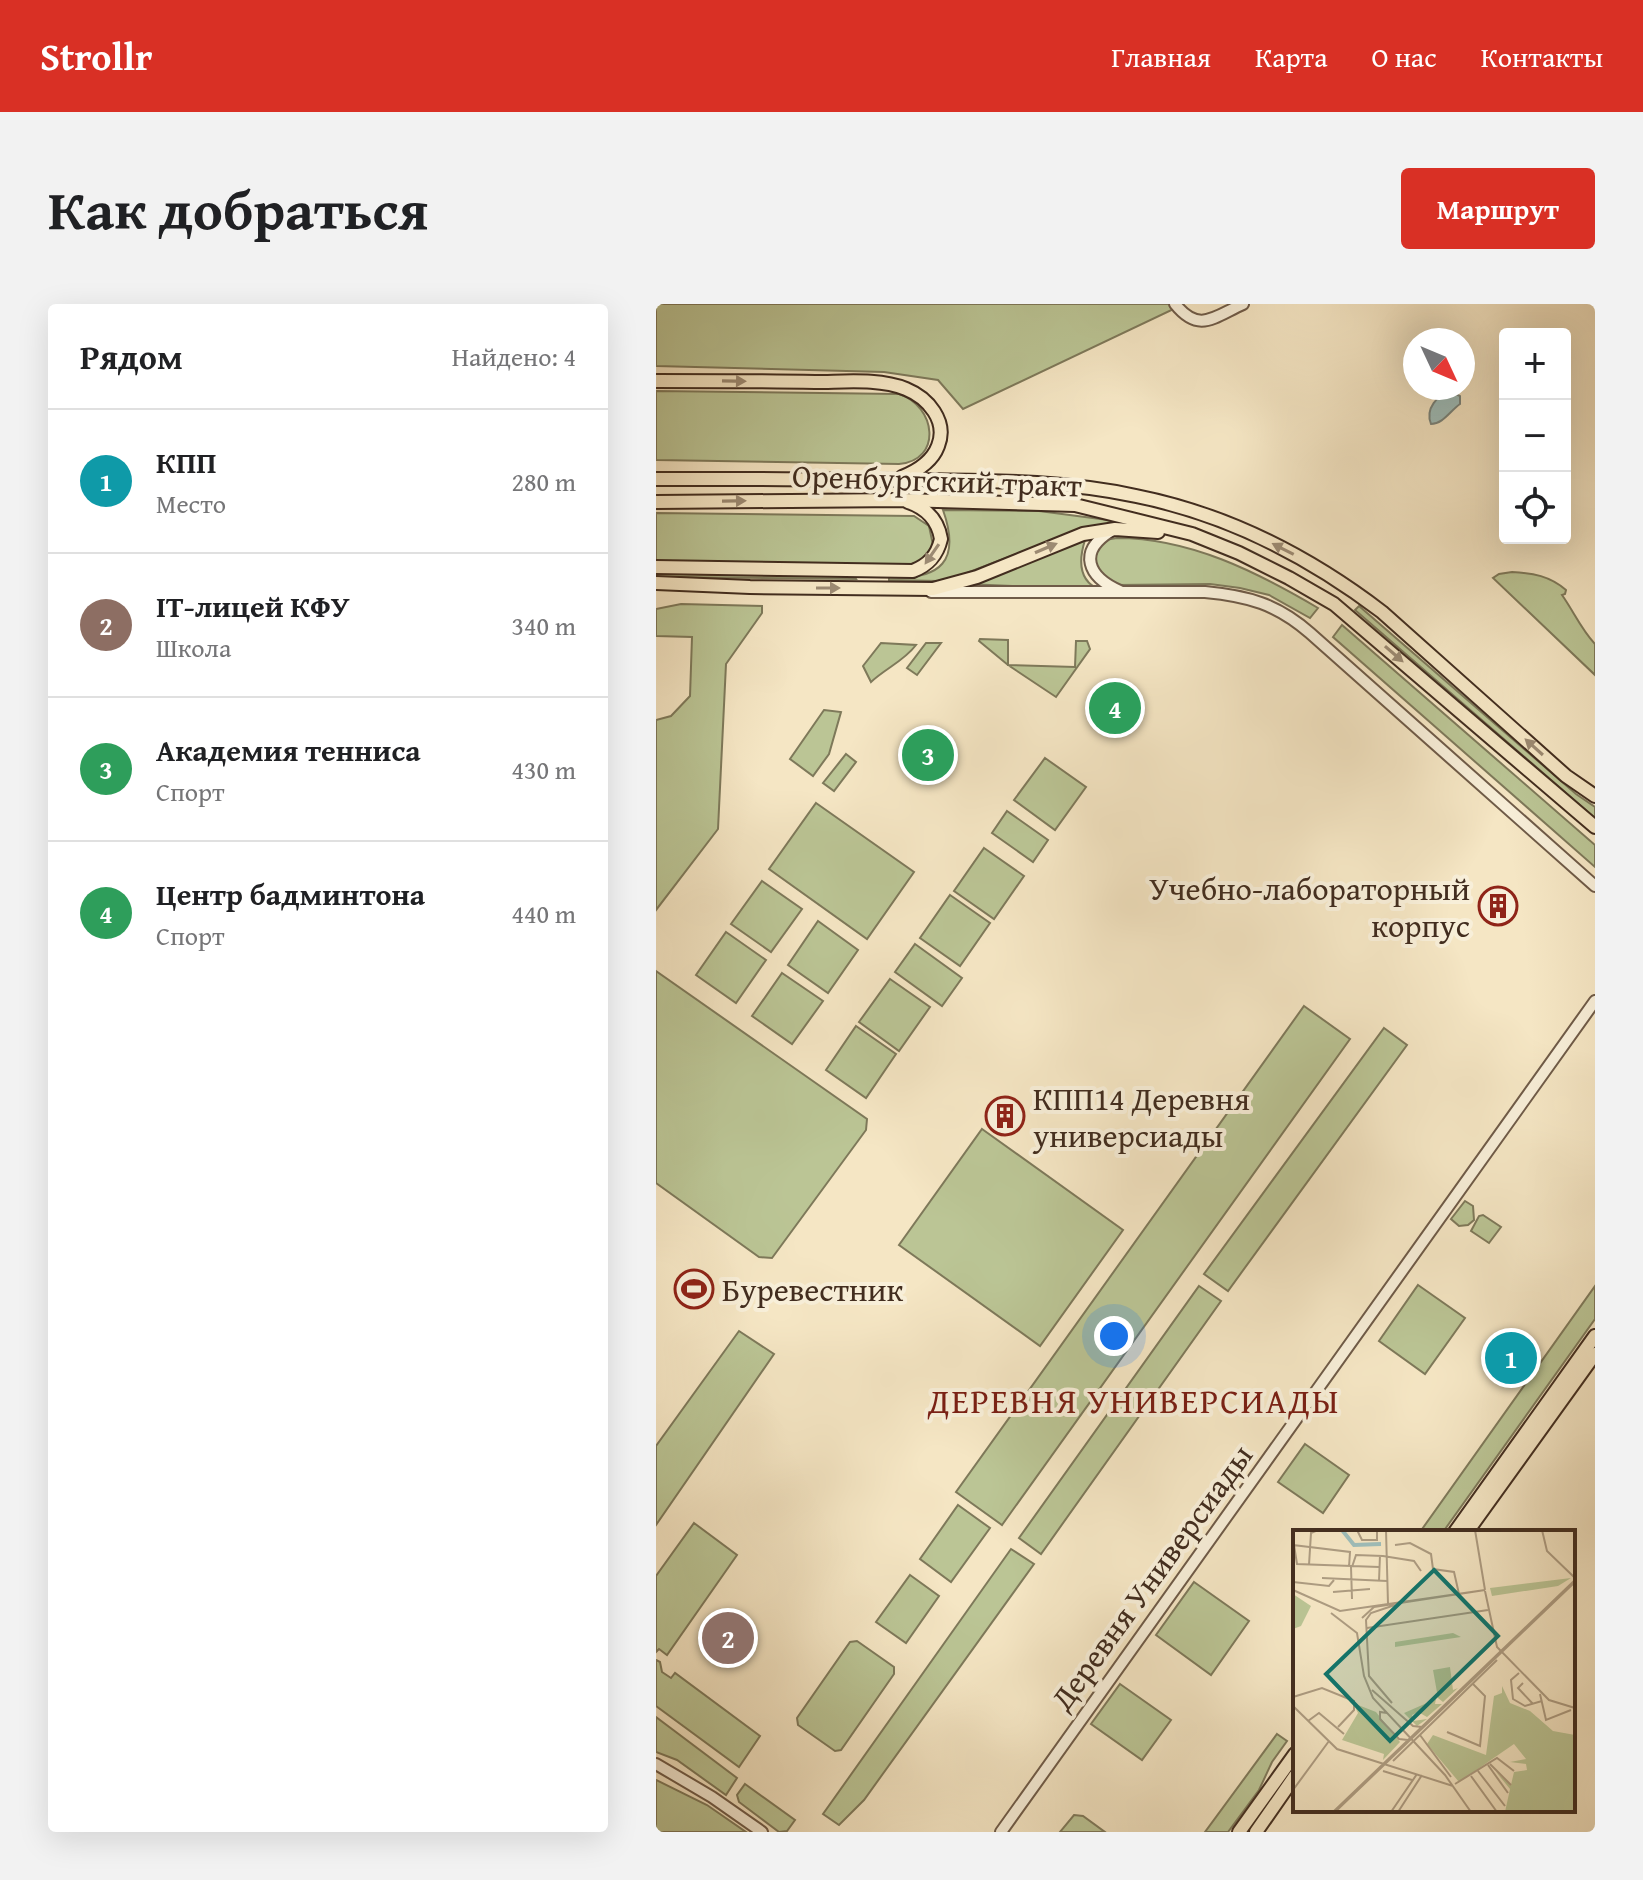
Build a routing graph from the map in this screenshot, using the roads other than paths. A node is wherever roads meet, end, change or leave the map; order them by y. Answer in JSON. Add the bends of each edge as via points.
{"nodes":[{"id":1,"x":1175,"y":304,"type":"edge"},
{"id":2,"x":1243,"y":304,"type":"edge"},
{"id":3,"x":656,"y":381,"type":"edge"},
{"id":4,"x":656,"y":479,"type":"edge"},
{"id":5,"x":885,"y":480,"type":"junction"},
{"id":6,"x":902,"y":500,"type":"junction"},
{"id":7,"x":656,"y":502,"type":"edge"},
{"id":8,"x":1115,"y":529,"type":"junction"},
{"id":9,"x":1192,"y":534,"type":"junction"},
{"id":10,"x":656,"y":567,"type":"edge"},
{"id":11,"x":656,"y":583,"type":"edge"},
{"id":12,"x":1350,"y":588,"type":"junction"},
{"id":13,"x":920,"y":590,"type":"junction"},
{"id":14,"x":1125,"y":594,"type":"junction"},
{"id":15,"x":1334,"y":604,"type":"junction"},
{"id":16,"x":1595,"y":796,"type":"edge"},
{"id":17,"x":1595,"y":827,"type":"edge"},
{"id":18,"x":1595,"y":886,"type":"edge"},
{"id":19,"x":1595,"y":1001,"type":"edge"},
{"id":20,"x":1595,"y":1336,"type":"edge"},
{"id":21,"x":1595,"y":1354,"type":"edge"},
{"id":22,"x":1456,"y":1530,"type":"edge"},
{"id":23,"x":1468,"y":1530,"type":"edge"},
{"id":24,"x":1293,"y":1757,"type":"edge"},
{"id":25,"x":656,"y":1764,"type":"edge"},
{"id":26,"x":1293,"y":1779,"type":"edge"},
{"id":27,"x":762,"y":1832,"type":"edge"},
{"id":28,"x":1001,"y":1832,"type":"edge"},
{"id":29,"x":1239,"y":1832,"type":"edge"},
{"id":30,"x":1256,"y":1832,"type":"edge"}],
"edges":[{"from":1,"to":2,"type":"street","via":[[1193,322]]},
{"from":3,"to":5,"type":"main road","one_way":true,"via":[[862,382],[906,389],[936,414],[939,443],[920,468]]},
{"from":4,"to":5,"type":"main road","name":"Оренбургский тракт"},
{"from":12,"to":5,"type":"main road","name":"Оренбургский тракт","one_way":true,"via":[[1233,525],[1138,496],[1015,481]]},
{"from":7,"to":6,"type":"main road","name":"Оренбургский тракт","one_way":true},
{"from":6,"to":9,"type":"main road","name":"Оренбургский тракт","via":[[1075,505]]},
{"from":6,"to":10,"type":"main road","one_way":true,"via":[[926,511],[940,531],[935,556],[913,571]]},
{"from":8,"to":9,"type":"main road"},
{"from":13,"to":8,"type":"main road","one_way":true,"via":[[977,577],[1083,534]]},
{"from":8,"to":14,"type":"street","via":[[1097,540],[1090,560],[1099,578]]},
{"from":9,"to":15,"type":"main road","name":"Оренбургский тракт"},
{"from":11,"to":13,"type":"main road","one_way":true},
{"from":12,"to":15,"type":"main road"},
{"from":16,"to":12,"type":"main road","name":"Оренбургский тракт","one_way":true},
{"from":13,"to":14,"type":"street"},
{"from":14,"to":18,"type":"street","via":[[1232,595],[1274,608],[1299,623]]},
{"from":15,"to":17,"type":"main road","name":"Оренбургский тракт","one_way":true},
{"from":19,"to":28,"type":"street","name":"Деревня Универсиады"},
{"from":20,"to":22,"type":"main road"},
{"from":21,"to":23,"type":"main road"},
{"from":24,"to":29,"type":"main road"},
{"from":25,"to":27,"type":"street"},
{"from":26,"to":30,"type":"main road"}]}
